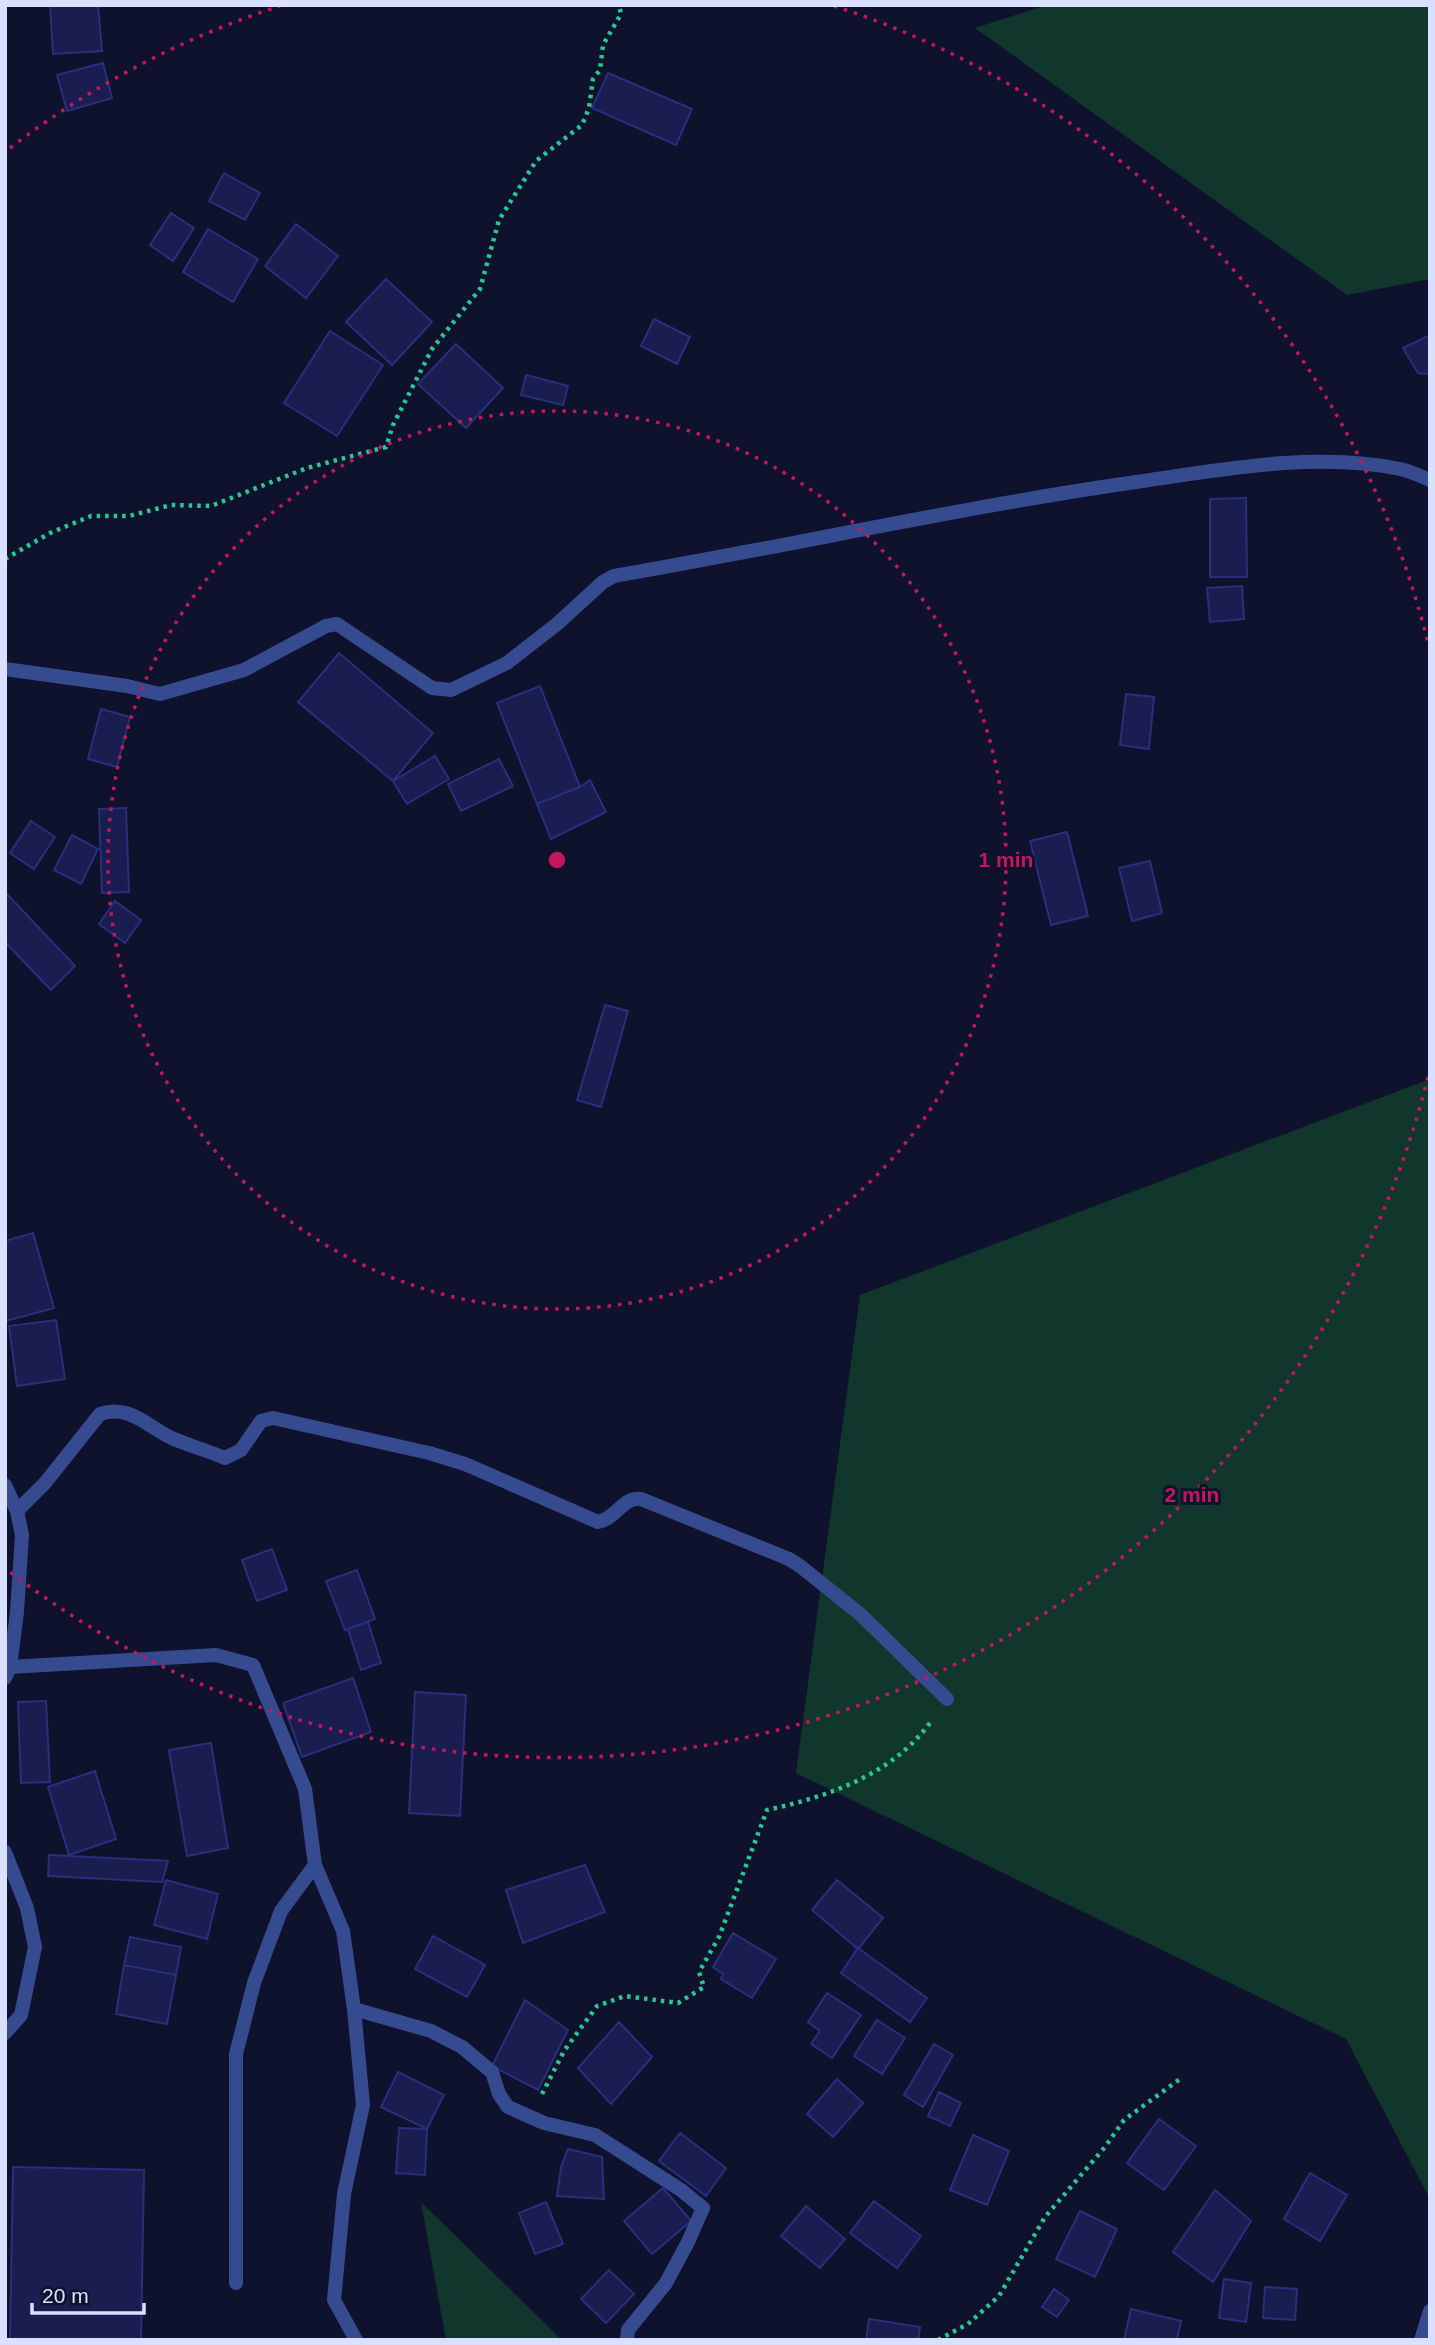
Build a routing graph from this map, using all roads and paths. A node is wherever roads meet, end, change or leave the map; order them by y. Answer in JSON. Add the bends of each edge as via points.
{"nodes":[{"id":1,"x":619,"y":5,"type":"edge"},
{"id":2,"x":1430,"y":480,"type":"edge"},
{"id":3,"x":5,"y":559,"type":"edge"},
{"id":4,"x":5,"y":668,"type":"edge"},
{"id":5,"x":5,"y":1485,"type":"edge"},
{"id":6,"x":17,"y":1511,"type":"junction"},
{"id":7,"x":7,"y":1673,"type":"edge"},
{"id":8,"x":947,"y":1699,"type":"joint"},
{"id":9,"x":5,"y":1852,"type":"edge"},
{"id":10,"x":316,"y":1866,"type":"junction"},
{"id":11,"x":354,"y":2009,"type":"junction"},
{"id":12,"x":5,"y":2033,"type":"edge"},
{"id":13,"x":1180,"y":2079,"type":"dead end"},
{"id":14,"x":528,"y":2116,"type":"junction"},
{"id":15,"x":236,"y":2283,"type":"dead end"},
{"id":16,"x":1430,"y":2311,"type":"edge"},
{"id":17,"x":356,"y":2340,"type":"edge"},
{"id":18,"x":627,"y":2340,"type":"edge"},
{"id":19,"x":939,"y":2340,"type":"edge"},
{"id":20,"x":1421,"y":2340,"type":"edge"}],
"edges":[{"from":1,"to":3,"type":"path","via":[[621,14],[603,44],[600,70],[593,79],[582,125],[536,161],[499,220],[480,289],[432,349],[386,447],[307,468],[211,506],[171,505],[129,516],[92,516]]},
{"from":2,"to":4,"type":"street","via":[[1401,469],[1333,461],[1227,469],[1052,494],[614,576],[507,663],[451,690],[432,688],[337,624],[244,670],[160,694]]},
{"from":5,"to":6,"type":"street"},
{"from":6,"to":7,"type":"street","via":[[22,1535]]},
{"from":6,"to":8,"type":"street","via":[[100,1414],[123,1411],[136,1415],[171,1438],[225,1458],[241,1450],[261,1421],[274,1418],[465,1464],[598,1522],[628,1501],[641,1499],[789,1559],[860,1614]]},
{"from":7,"to":10,"type":"street","via":[[216,1655],[253,1665],[305,1789]]},
{"from":8,"to":14,"type":"path","via":[[918,1741],[875,1773],[803,1802],[767,1810],[719,1937],[699,1972],[704,1987],[678,2003],[625,1996],[597,2006],[564,2051]]},
{"from":9,"to":12,"type":"street","via":[[27,1908],[35,1947],[21,2015]]},
{"from":10,"to":11,"type":"street","via":[[343,1931]]},
{"from":10,"to":15,"type":"street","via":[[281,1912],[254,1983],[236,2054]]},
{"from":11,"to":14,"type":"street","via":[[432,2031],[462,2047],[492,2072],[508,2107]]},
{"from":11,"to":17,"type":"street","via":[[363,2105],[344,2194],[334,2300]]},
{"from":13,"to":19,"type":"path","via":[[1124,2120],[1045,2217],[999,2296],[968,2324]]},
{"from":14,"to":18,"type":"street","via":[[595,2135],[703,2208],[666,2283],[628,2330]]},
{"from":16,"to":20,"type":"street"}]}
